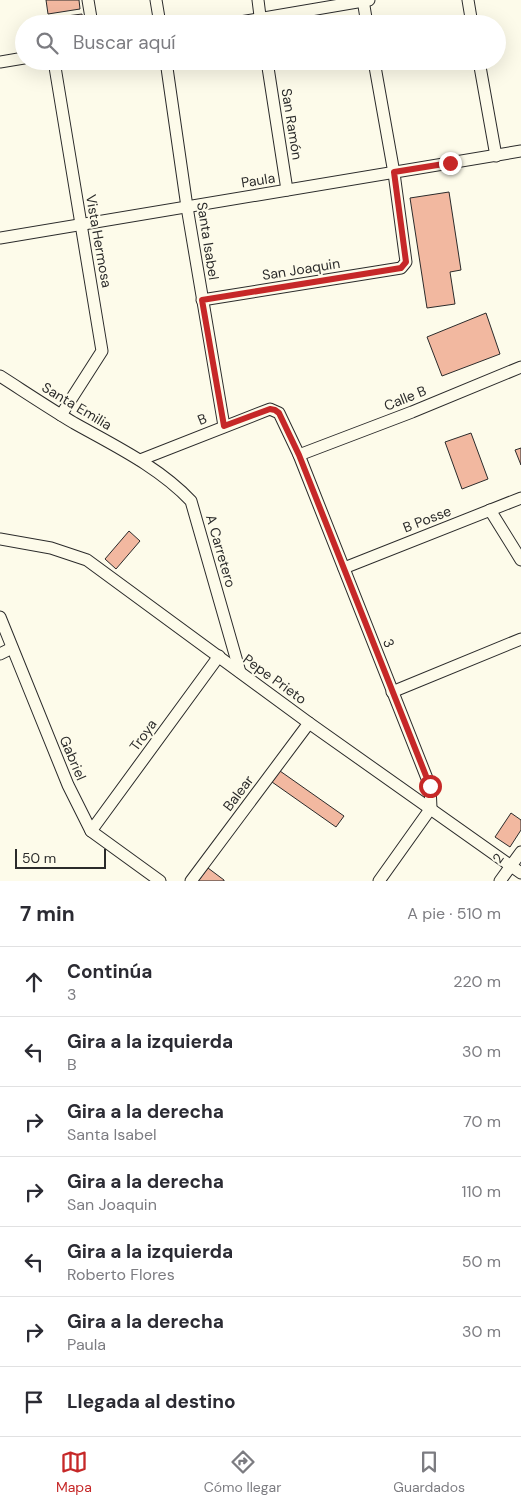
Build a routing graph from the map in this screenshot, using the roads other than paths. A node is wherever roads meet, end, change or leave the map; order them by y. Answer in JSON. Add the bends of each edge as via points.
{"nodes":[{"id":1,"x":88,"y":0,"type":"edge"},
{"id":2,"x":156,"y":0,"type":"edge"},
{"id":3,"x":258,"y":0,"type":"edge"},
{"id":4,"x":365,"y":0,"type":"edge"},
{"id":5,"x":468,"y":0,"type":"edge"},
{"id":6,"x":90,"y":15,"type":"edge"},
{"id":7,"x":158,"y":15,"type":"edge"},
{"id":8,"x":260,"y":15,"type":"edge"},
{"id":9,"x":291,"y":15,"type":"edge"},
{"id":10,"x":366,"y":15,"type":"edge"},
{"id":11,"x":470,"y":15,"type":"edge"},
{"id":12,"x":15,"y":60,"type":"edge"},
{"id":13,"x":0,"y":62,"type":"edge"},
{"id":14,"x":55,"y":70,"type":"edge"},
{"id":15,"x":167,"y":70,"type":"edge"},
{"id":16,"x":268,"y":70,"type":"edge"},
{"id":17,"x":376,"y":70,"type":"edge"},
{"id":18,"x":481,"y":70,"type":"edge"},
{"id":19,"x":521,"y":152,"type":"edge"},
{"id":20,"x":496,"y":156,"type":"junction"},
{"id":21,"x":394,"y":172,"type":"junction"},
{"id":22,"x":287,"y":190,"type":"junction"},
{"id":23,"x":187,"y":207,"type":"junction"},
{"id":24,"x":81,"y":224,"type":"junction"},
{"id":25,"x":0,"y":238,"type":"edge"},
{"id":26,"x":202,"y":300,"type":"junction"},
{"id":27,"x":521,"y":367,"type":"edge"},
{"id":28,"x":0,"y":376,"type":"edge"},
{"id":29,"x":275,"y":410,"type":"joint"},
{"id":30,"x":61,"y":415,"type":"junction"},
{"id":31,"x":224,"y":426,"type":"junction"},
{"id":32,"x":299,"y":455,"type":"junction"},
{"id":33,"x":140,"y":460,"type":"junction"},
{"id":34,"x":521,"y":498,"type":"edge"},
{"id":35,"x":490,"y":510,"type":"junction"},
{"id":36,"x":0,"y":539,"type":"edge"},
{"id":37,"x":521,"y":560,"type":"edge"},
{"id":38,"x":344,"y":568,"type":"junction"},
{"id":39,"x":0,"y":617,"type":"edge"},
{"id":40,"x":521,"y":639,"type":"edge"},
{"id":41,"x":12,"y":648,"type":"junction"},
{"id":42,"x":0,"y":654,"type":"edge"},
{"id":43,"x":219,"y":656,"type":"junction"},
{"id":44,"x":240,"y":672,"type":"junction"},
{"id":45,"x":392,"y":692,"type":"junction"},
{"id":46,"x":309,"y":723,"type":"junction"},
{"id":47,"x":431,"y":808,"type":"junction"},
{"id":48,"x":91,"y":831,"type":"junction"},
{"id":49,"x":521,"y":852,"type":"edge"},
{"id":50,"x":511,"y":866,"type":"junction"},
{"id":51,"x":521,"y":873,"type":"edge"},
{"id":52,"x":160,"y":881,"type":"edge"},
{"id":53,"x":191,"y":881,"type":"edge"},
{"id":54,"x":378,"y":881,"type":"edge"},
{"id":55,"x":500,"y":881,"type":"edge"}],
"edges":[{"from":1,"to":6,"type":"street"},
{"from":2,"to":7,"type":"street"},
{"from":3,"to":8,"type":"street"},
{"from":4,"to":9,"type":"street"},
{"from":4,"to":10,"type":"street"},
{"from":5,"to":11,"type":"street"},
{"from":12,"to":13,"type":"street"},
{"from":14,"to":24,"type":"street","name":"Vista Hermosa"},
{"from":15,"to":23,"type":"street","name":"Santa Isabel"},
{"from":16,"to":22,"type":"street","name":"San Ramón"},
{"from":17,"to":21,"type":"street"},
{"from":18,"to":20,"type":"street"},
{"from":19,"to":20,"type":"street","name":"Paula"},
{"from":20,"to":21,"type":"street","name":"Paula"},
{"from":21,"to":22,"type":"street","name":"Paula"},
{"from":21,"to":26,"type":"street","name":"San Joaquin","via":[[404,266]]},
{"from":22,"to":23,"type":"street","name":"Paula"},
{"from":23,"to":24,"type":"street","name":"Paula"},
{"from":23,"to":26,"type":"street","name":"Santa Isabel"},
{"from":24,"to":25,"type":"street","name":"Paula"},
{"from":24,"to":30,"type":"street","name":"Vista Hermosa","via":[[102,351]]},
{"from":26,"to":31,"type":"street","name":"Santa Isabel"},
{"from":27,"to":32,"type":"street","name":"Calle B"},
{"from":28,"to":30,"type":"street","name":"Santa Emilia"},
{"from":29,"to":31,"type":"street","name":"B"},
{"from":29,"to":32,"type":"street","name":"3"},
{"from":30,"to":33,"type":"street","name":"Santa Emilia"},
{"from":31,"to":33,"type":"street","name":"B"},
{"from":32,"to":38,"type":"street","name":"3"},
{"from":33,"to":44,"type":"street","name":"A Carretero","via":[[179,488],[191,501]]},
{"from":34,"to":35,"type":"street","name":"B Posse"},
{"from":35,"to":37,"type":"street"},
{"from":35,"to":38,"type":"street","name":"B Posse"},
{"from":36,"to":43,"type":"street","name":"Pepe Prieto","via":[[52,548],[87,560]]},
{"from":38,"to":45,"type":"street","name":"3"},
{"from":39,"to":41,"type":"street","name":"Gabriel"},
{"from":40,"to":45,"type":"street"},
{"from":41,"to":42,"type":"street"},
{"from":41,"to":48,"type":"street","name":"Gabriel","via":[[68,786]]},
{"from":43,"to":44,"type":"street","name":"Pepe Prieto"},
{"from":43,"to":48,"type":"street","name":"Troya"},
{"from":44,"to":46,"type":"street","name":"Pepe Prieto"},
{"from":45,"to":47,"type":"street","name":"3","via":[[430,786]]},
{"from":46,"to":47,"type":"street","name":"Pepe Prieto"},
{"from":46,"to":53,"type":"street","name":"Balear"},
{"from":47,"to":50,"type":"street","name":"Pepe Prieto"},
{"from":47,"to":54,"type":"street"},
{"from":48,"to":52,"type":"street","name":"Gabriel"},
{"from":49,"to":50,"type":"street","name":"2"},
{"from":50,"to":51,"type":"street","name":"Pepe Prieto"},
{"from":50,"to":55,"type":"street","name":"2"}]}
